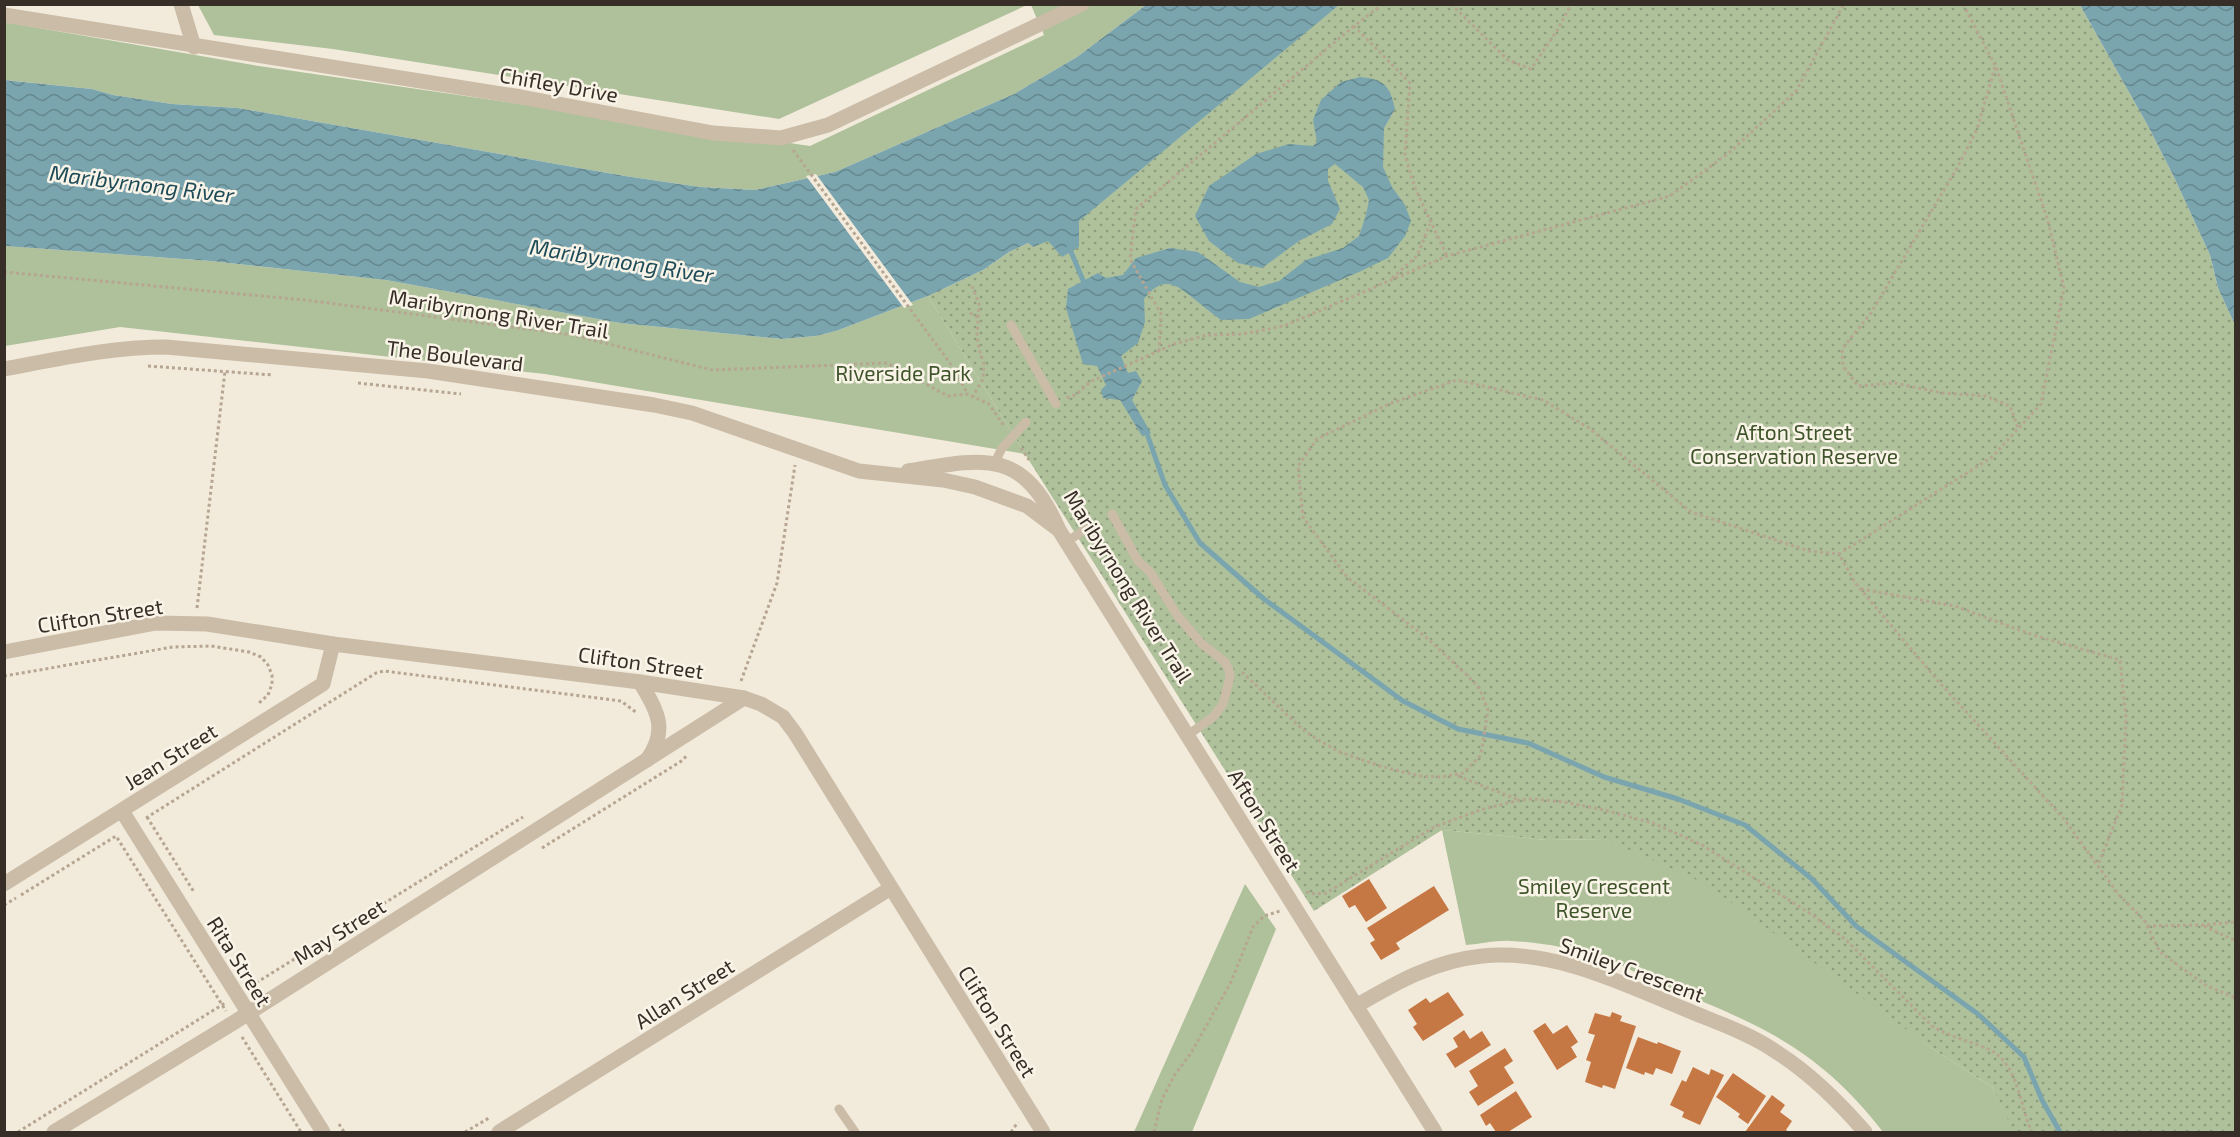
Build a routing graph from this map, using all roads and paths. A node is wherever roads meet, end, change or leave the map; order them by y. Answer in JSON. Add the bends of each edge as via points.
{"nodes":[{"id":1,"x":181,"y":4,"type":"edge"},
{"id":2,"x":1082,"y":4,"type":"edge"},
{"id":3,"x":1383,"y":4,"type":"edge"},
{"id":4,"x":1450,"y":4,"type":"edge"},
{"id":5,"x":1571,"y":4,"type":"edge"},
{"id":6,"x":1844,"y":4,"type":"edge"},
{"id":7,"x":1963,"y":4,"type":"edge"},
{"id":8,"x":4,"y":15,"type":"edge"},
{"id":9,"x":1354,"y":26,"type":"junction"},
{"id":10,"x":194,"y":46,"type":"junction"},
{"id":11,"x":1995,"y":67,"type":"junction"},
{"id":12,"x":793,"y":149,"type":"dead end"},
{"id":13,"x":1431,"y":222,"type":"junction"},
{"id":14,"x":1447,"y":256,"type":"junction"},
{"id":15,"x":4,"y":272,"type":"edge"},
{"id":16,"x":1388,"y":281,"type":"junction"},
{"id":17,"x":972,"y":286,"type":"dead end"},
{"id":18,"x":970,"y":313,"type":"dead end"},
{"id":19,"x":980,"y":318,"type":"junction"},
{"id":20,"x":1011,"y":325,"type":"dead end"},
{"id":21,"x":1159,"y":351,"type":"junction"},
{"id":22,"x":142,"y":365,"type":"dead end"},
{"id":23,"x":4,"y":369,"type":"edge"},
{"id":24,"x":225,"y":371,"type":"junction"},
{"id":25,"x":280,"y":376,"type":"dead end"},
{"id":26,"x":347,"y":382,"type":"dead end"},
{"id":27,"x":967,"y":394,"type":"junction"},
{"id":28,"x":467,"y":395,"type":"dead end"},
{"id":29,"x":972,"y":396,"type":"junction"},
{"id":30,"x":1056,"y":404,"type":"joint"},
{"id":31,"x":1026,"y":422,"type":"dead end"},
{"id":32,"x":2018,"y":428,"type":"junction"},
{"id":33,"x":1011,"y":436,"type":"junction"},
{"id":34,"x":995,"y":462,"type":"junction"},
{"id":35,"x":1031,"y":462,"type":"dead end"},
{"id":36,"x":805,"y":465,"type":"dead end"},
{"id":37,"x":890,"y":474,"type":"junction"},
{"id":38,"x":1112,"y":514,"type":"dead end"},
{"id":39,"x":1091,"y":526,"type":"dead end"},
{"id":40,"x":1063,"y":536,"type":"junction"},
{"id":41,"x":1839,"y":554,"type":"junction"},
{"id":42,"x":1860,"y":588,"type":"junction"},
{"id":43,"x":196,"y":612,"type":"dead end"},
{"id":44,"x":333,"y":644,"type":"junction"},
{"id":45,"x":4,"y":652,"type":"edge"},
{"id":46,"x":1226,"y":662,"type":"junction"},
{"id":47,"x":4,"y":676,"type":"edge"},
{"id":48,"x":741,"y":681,"type":"dead end"},
{"id":49,"x":640,"y":682,"type":"junction"},
{"id":50,"x":744,"y":698,"type":"junction"},
{"id":51,"x":256,"y":706,"type":"dead end"},
{"id":52,"x":638,"y":714,"type":"dead end"},
{"id":53,"x":1188,"y":735,"type":"junction"},
{"id":54,"x":689,"y":752,"type":"dead end"},
{"id":55,"x":645,"y":762,"type":"junction"},
{"id":56,"x":1456,"y":775,"type":"junction"},
{"id":57,"x":1520,"y":800,"type":"junction"},
{"id":58,"x":122,"y":812,"type":"junction"},
{"id":59,"x":527,"y":814,"type":"dead end"},
{"id":60,"x":131,"y":827,"type":"junction"},
{"id":61,"x":116,"y":836,"type":"junction"},
{"id":62,"x":532,"y":854,"type":"dead end"},
{"id":63,"x":2098,"y":865,"type":"junction"},
{"id":64,"x":4,"y":884,"type":"edge"},
{"id":65,"x":1300,"y":886,"type":"dead end"},
{"id":66,"x":891,"y":888,"type":"junction"},
{"id":67,"x":1311,"y":893,"type":"junction"},
{"id":68,"x":1277,"y":901,"type":"dead end"},
{"id":69,"x":4,"y":905,"type":"edge"},
{"id":70,"x":1289,"y":910,"type":"junction"},
{"id":71,"x":2235,"y":922,"type":"edge"},
{"id":72,"x":2203,"y":925,"type":"junction"},
{"id":73,"x":2147,"y":926,"type":"junction"},
{"id":74,"x":2235,"y":941,"type":"edge"},
{"id":75,"x":236,"y":995,"type":"junction"},
{"id":76,"x":2235,"y":998,"type":"edge"},
{"id":77,"x":222,"y":1005,"type":"junction"},
{"id":78,"x":1356,"y":1006,"type":"junction"},
{"id":79,"x":248,"y":1013,"type":"junction"},
{"id":80,"x":233,"y":1023,"type":"junction"},
{"id":81,"x":839,"y":1109,"type":"dead end"},
{"id":82,"x":496,"y":1113,"type":"dead end"},
{"id":83,"x":1019,"y":1116,"type":"dead end"},
{"id":84,"x":18,"y":1132,"type":"edge"},
{"id":85,"x":54,"y":1132,"type":"edge"},
{"id":86,"x":301,"y":1132,"type":"edge"},
{"id":87,"x":323,"y":1132,"type":"edge"},
{"id":88,"x":465,"y":1132,"type":"edge"},
{"id":89,"x":499,"y":1132,"type":"edge"},
{"id":90,"x":855,"y":1132,"type":"edge"},
{"id":91,"x":1011,"y":1132,"type":"edge"},
{"id":92,"x":1040,"y":1132,"type":"edge"},
{"id":93,"x":1154,"y":1132,"type":"edge"},
{"id":94,"x":1436,"y":1132,"type":"edge"},
{"id":95,"x":1865,"y":1132,"type":"edge"},
{"id":96,"x":2032,"y":1132,"type":"edge"}],
"edges":[{"from":1,"to":10,"type":"street"},
{"from":2,"to":10,"type":"street","name":"Chifley Drive","via":[[828,125],[781,138],[713,133],[521,97]]},
{"from":3,"to":9,"type":"path"},
{"from":4,"to":5,"type":"path","via":[[1508,60],[1531,69]]},
{"from":6,"to":14,"type":"path","via":[[1796,91],[1730,152],[1670,196]]},
{"from":7,"to":11,"type":"path"},
{"from":8,"to":10,"type":"street","name":"Chifley Drive"},
{"from":9,"to":13,"type":"path","via":[[1410,83],[1405,154]]},
{"from":9,"to":21,"type":"path","via":[[1136,208],[1130,259],[1161,314]]},
{"from":11,"to":32,"type":"path","via":[[2048,221],[2064,288],[2041,404]]},
{"from":11,"to":32,"type":"path","via":[[1977,129],[1871,313],[1842,349],[1843,366],[1858,386],[1895,383],[1942,393],[1986,396],[2010,406]]},
{"from":12,"to":27,"type":"path","via":[[955,370]]},
{"from":13,"to":14,"type":"path"},
{"from":13,"to":16,"type":"path","via":[[1417,256]]},
{"from":14,"to":16,"type":"path"},
{"from":15,"to":27,"type":"path","name":"Maribyrnong River Trail","via":[[305,300],[561,334],[712,370],[887,363],[948,396]]},
{"from":16,"to":21,"type":"path","via":[[1284,326],[1243,334],[1207,335]]},
{"from":17,"to":19,"type":"path"},
{"from":18,"to":19,"type":"path"},
{"from":19,"to":29,"type":"path","via":[[977,336],[984,364],[983,379]]},
{"from":20,"to":30,"type":"lane"},
{"from":21,"to":30,"type":"path","via":[[1090,382]]},
{"from":22,"to":24,"type":"path"},
{"from":23,"to":37,"type":"street","name":"The Boulevard","via":[[110,350],[166,347],[428,371],[692,413],[859,471]]},
{"from":24,"to":25,"type":"path"},
{"from":24,"to":43,"type":"path"},
{"from":26,"to":28,"type":"path"},
{"from":27,"to":29,"type":"path","name":"Maribyrnong River Trail"},
{"from":29,"to":33,"type":"path","name":"Maribyrnong River Trail","via":[[989,404]]},
{"from":31,"to":33,"type":"lane"},
{"from":32,"to":41,"type":"path","via":[[1992,457]]},
{"from":33,"to":34,"type":"lane"},
{"from":33,"to":35,"type":"path","name":"Maribyrnong River Trail"},
{"from":34,"to":37,"type":"street","name":"The Boulevard","via":[[962,462]]},
{"from":34,"to":40,"type":"street","name":"The Boulevard","via":[[1028,481],[1049,508]]},
{"from":36,"to":48,"type":"path","via":[[796,462],[777,583]]},
{"from":37,"to":40,"type":"street","name":"The Boulevard","via":[[943,480],[1006,496],[1039,513]]},
{"from":38,"to":46,"type":"lane","via":[[1138,561],[1150,572],[1177,615]]},
{"from":39,"to":40,"type":"lane"},
{"from":40,"to":53,"type":"street","name":"Afton Street"},
{"from":41,"to":42,"type":"path"},
{"from":41,"to":56,"type":"path","via":[[1809,551],[1691,512],[1589,428],[1543,400],[1457,380],[1389,404],[1317,439],[1298,466],[1303,518],[1347,577],[1427,638],[1480,690],[1488,710],[1480,756]]},
{"from":42,"to":63,"type":"path","via":[[1939,682],[2064,819]]},
{"from":42,"to":63,"type":"path","via":[[1955,606],[2033,635],[2120,660],[2126,718],[2122,805]]},
{"from":44,"to":45,"type":"street","name":"Clifton Street","via":[[207,624],[156,623]]},
{"from":44,"to":49,"type":"street","name":"Clifton Street"},
{"from":44,"to":58,"type":"street","name":"Jean Street","via":[[323,684]]},
{"from":46,"to":53,"type":"lane","via":[[1230,677],[1223,704],[1213,717]]},
{"from":46,"to":56,"type":"path","via":[[1243,672],[1302,729],[1340,752],[1419,776]]},
{"from":47,"to":51,"type":"path","via":[[173,647],[211,646],[249,652],[268,665],[272,684],[268,695]]},
{"from":49,"to":50,"type":"street","name":"Clifton Street"},
{"from":49,"to":55,"type":"street","name":"May Street","via":[[658,718],[660,736]]},
{"from":50,"to":55,"type":"street","name":"May Street"},
{"from":50,"to":66,"type":"street","name":"Clifton Street","via":[[783,717]]},
{"from":52,"to":60,"type":"path","via":[[621,701],[384,671]]},
{"from":53,"to":70,"type":"street","name":"Afton Street"},
{"from":54,"to":62,"type":"path","via":[[683,760]]},
{"from":55,"to":79,"type":"street","name":"May Street"},
{"from":56,"to":57,"type":"path"},
{"from":57,"to":67,"type":"path","via":[[1448,821],[1332,890],[1321,895]]},
{"from":57,"to":96,"type":"path","via":[[1564,802],[1624,814],[1653,823],[1722,856],[1845,939],[1932,1026],[2003,1059]]},
{"from":58,"to":60,"type":"street","name":"Rita Street"},
{"from":58,"to":64,"type":"street","name":"Jean Street"},
{"from":59,"to":75,"type":"path"},
{"from":60,"to":61,"type":"path"},
{"from":60,"to":75,"type":"street","name":"Rita Street"},
{"from":61,"to":69,"type":"path"},
{"from":61,"to":77,"type":"path"},
{"from":63,"to":73,"type":"path"},
{"from":65,"to":67,"type":"path"},
{"from":66,"to":89,"type":"street","name":"Allan Street"},
{"from":66,"to":92,"type":"street","name":"Clifton Street"},
{"from":67,"to":70,"type":"path","via":[[1304,903]]},
{"from":68,"to":70,"type":"path"},
{"from":70,"to":78,"type":"street","name":"Afton Street"},
{"from":70,"to":93,"type":"path","via":[[1264,916],[1253,927],[1231,982],[1166,1092]]},
{"from":71,"to":72,"type":"path"},
{"from":72,"to":73,"type":"path"},
{"from":72,"to":74,"type":"path"},
{"from":73,"to":76,"type":"path","via":[[2160,952],[2207,986]]},
{"from":75,"to":77,"type":"path"},
{"from":75,"to":79,"type":"street","name":"Rita Street"},
{"from":77,"to":80,"type":"path"},
{"from":77,"to":84,"type":"path"},
{"from":78,"to":94,"type":"street","name":"Afton Street"},
{"from":78,"to":95,"type":"street","name":"Smiley Crescent","via":[[1405,977],[1458,960],[1512,955],[1577,966],[1746,1035],[1778,1052],[1836,1099]]},
{"from":79,"to":80,"type":"street","name":"May Street"},
{"from":79,"to":87,"type":"street","name":"Rita Street"},
{"from":80,"to":85,"type":"street","name":"May Street"},
{"from":80,"to":86,"type":"path"},
{"from":81,"to":90,"type":"lane"},
{"from":82,"to":88,"type":"path"},
{"from":83,"to":91,"type":"path"}]}
